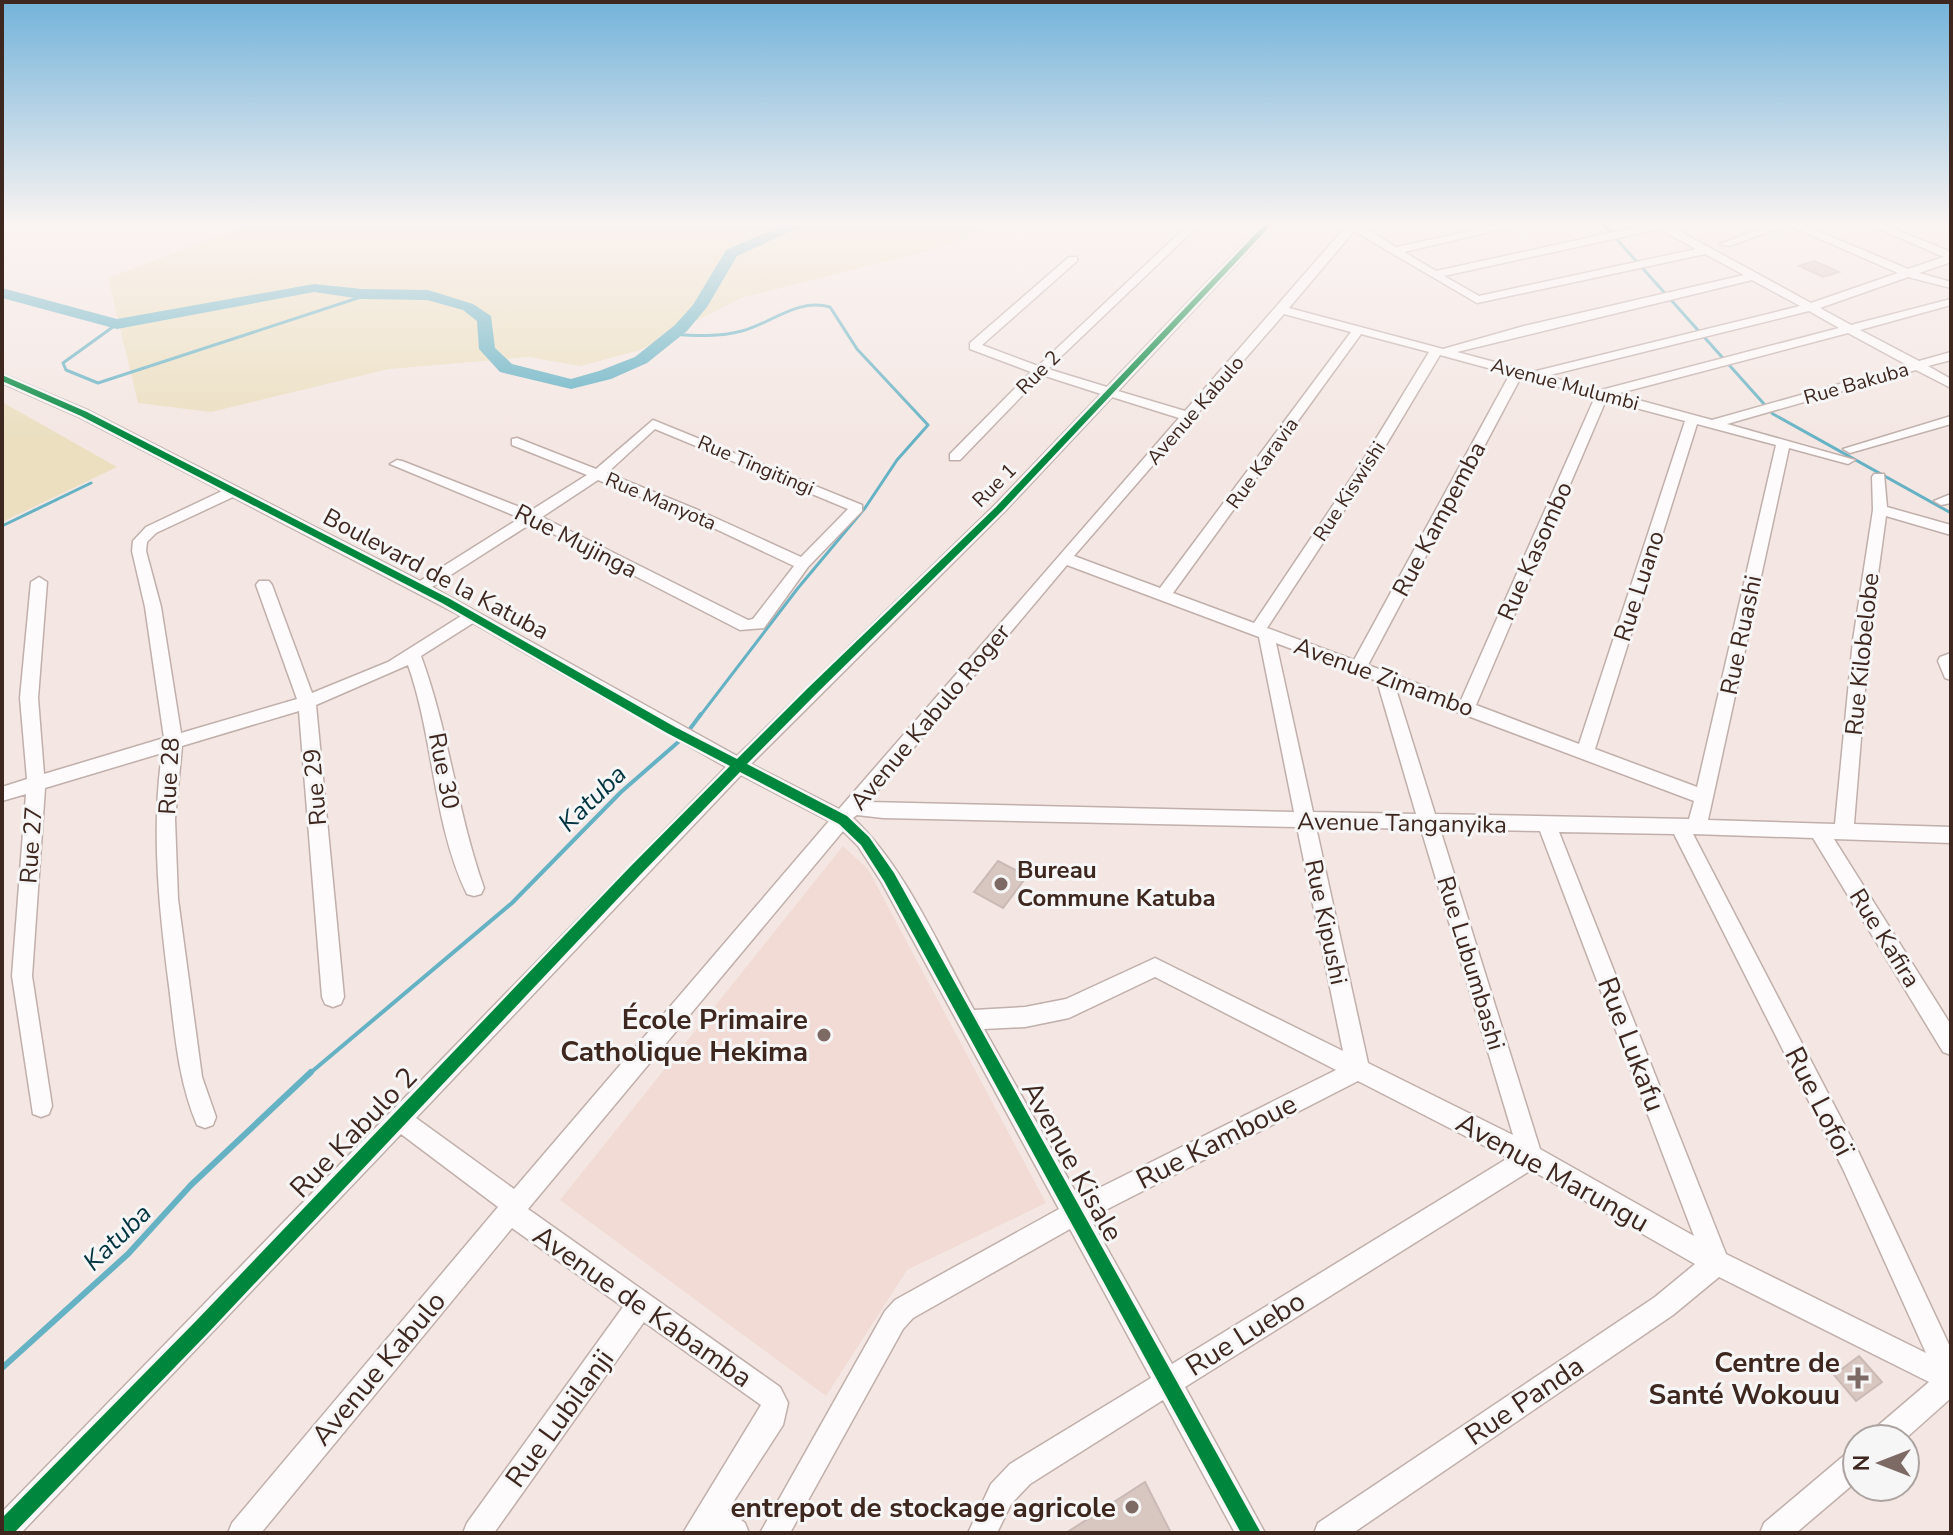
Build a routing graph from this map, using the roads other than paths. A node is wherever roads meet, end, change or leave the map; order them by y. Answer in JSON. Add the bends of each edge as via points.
{"nodes":[{"id":1,"x":1031,"y":296,"type":"edge"},
{"id":2,"x":1115,"y":296,"type":"edge"},
{"id":3,"x":1201,"y":296,"type":"edge"},
{"id":4,"x":1292,"y":296,"type":"edge"},
{"id":5,"x":1470,"y":296,"type":"edge"},
{"id":6,"x":1497,"y":296,"type":"edge"},
{"id":7,"x":1673,"y":296,"type":"edge"},
{"id":8,"x":1790,"y":296,"type":"edge"},
{"id":9,"x":1843,"y":296,"type":"edge"},
{"id":10,"x":1951,"y":302,"type":"edge"},
{"id":11,"x":1811,"y":307,"type":"junction"},
{"id":12,"x":1280,"y":309,"type":"junction"},
{"id":13,"x":1850,"y":328,"type":"junction"},
{"id":14,"x":1359,"y":329,"type":"junction"},
{"id":15,"x":1441,"y":351,"type":"junction"},
{"id":16,"x":1951,"y":356,"type":"edge"},
{"id":17,"x":1917,"y":365,"type":"junction"},
{"id":18,"x":1038,"y":370,"type":"junction"},
{"id":19,"x":1525,"y":373,"type":"junction"},
{"id":20,"x":2,"y":378,"type":"edge"},
{"id":21,"x":1951,"y":384,"type":"edge"},
{"id":22,"x":1110,"y":392,"type":"junction"},
{"id":23,"x":1602,"y":394,"type":"junction"},
{"id":24,"x":1190,"y":417,"type":"junction"},
{"id":25,"x":1692,"y":418,"type":"junction"},
{"id":26,"x":1951,"y":420,"type":"edge"},
{"id":27,"x":1713,"y":423,"type":"junction"},
{"id":28,"x":517,"y":442,"type":"dead end"},
{"id":29,"x":1783,"y":443,"type":"junction"},
{"id":30,"x":955,"y":457,"type":"dead end"},
{"id":31,"x":397,"y":464,"type":"dead end"},
{"id":32,"x":598,"y":474,"type":"junction"},
{"id":33,"x":1879,"y":477,"type":"dead end"},
{"id":34,"x":234,"y":491,"type":"junction"},
{"id":35,"x":1880,"y":510,"type":"junction"},
{"id":36,"x":531,"y":518,"type":"junction"},
{"id":37,"x":1951,"y":530,"type":"edge"},
{"id":38,"x":1064,"y":558,"type":"junction"},
{"id":39,"x":803,"y":564,"type":"junction"},
{"id":40,"x":39,"y":582,"type":"dead end"},
{"id":41,"x":264,"y":585,"type":"dead end"},
{"id":42,"x":420,"y":588,"type":"junction"},
{"id":43,"x":1163,"y":596,"type":"junction"},
{"id":44,"x":473,"y":616,"type":"junction"},
{"id":45,"x":1262,"y":632,"type":"junction"},
{"id":46,"x":413,"y":656,"type":"junction"},
{"id":47,"x":1359,"y":667,"type":"junction"},
{"id":48,"x":1384,"y":678,"type":"junction"},
{"id":49,"x":307,"y":702,"type":"junction"},
{"id":50,"x":1466,"y":708,"type":"junction"},
{"id":51,"x":174,"y":743,"type":"junction"},
{"id":52,"x":1585,"y":753,"type":"junction"},
{"id":53,"x":738,"y":765,"type":"junction"},
{"id":54,"x":36,"y":783,"type":"junction"},
{"id":55,"x":2,"y":794,"type":"edge"},
{"id":56,"x":1703,"y":797,"type":"junction"},
{"id":57,"x":848,"y":813,"type":"junction"},
{"id":58,"x":1303,"y":820,"type":"junction"},
{"id":59,"x":1428,"y":824,"type":"junction"},
{"id":60,"x":1547,"y":826,"type":"junction"},
{"id":61,"x":1688,"y":827,"type":"junction"},
{"id":62,"x":1819,"y":831,"type":"junction"},
{"id":63,"x":1844,"y":832,"type":"junction"},
{"id":64,"x":1949,"y":838,"type":"edge"},
{"id":65,"x":474,"y":888,"type":"dead end"},
{"id":66,"x":333,"y":997,"type":"dead end"},
{"id":67,"x":967,"y":1020,"type":"junction"},
{"id":68,"x":1951,"y":1045,"type":"edge"},
{"id":69,"x":1358,"y":1070,"type":"junction"},
{"id":70,"x":41,"y":1106,"type":"dead end"},
{"id":71,"x":205,"y":1117,"type":"dead end"},
{"id":72,"x":399,"y":1119,"type":"junction"},
{"id":73,"x":1531,"y":1157,"type":"junction"},
{"id":74,"x":512,"y":1208,"type":"junction"},
{"id":75,"x":1075,"y":1213,"type":"junction"},
{"id":76,"x":1717,"y":1263,"type":"junction"},
{"id":77,"x":642,"y":1303,"type":"junction"},
{"id":78,"x":1951,"y":1379,"type":"edge"},
{"id":79,"x":1169,"y":1380,"type":"junction"},
{"id":80,"x":1902,"y":1423,"type":"edge"},
{"id":81,"x":1841,"y":1476,"type":"edge"},
{"id":82,"x":703,"y":1523,"type":"edge"},
{"id":83,"x":2,"y":1532,"type":"edge"},
{"id":84,"x":242,"y":1533,"type":"edge"},
{"id":85,"x":477,"y":1533,"type":"edge"},
{"id":86,"x":735,"y":1533,"type":"edge"},
{"id":87,"x":774,"y":1533,"type":"edge"},
{"id":88,"x":982,"y":1533,"type":"edge"},
{"id":89,"x":1251,"y":1533,"type":"edge"},
{"id":90,"x":1328,"y":1533,"type":"edge"},
{"id":91,"x":1774,"y":1533,"type":"edge"}],
"edges":[{"from":1,"to":18,"type":"street","via":[[974,346]]},
{"from":2,"to":18,"type":"street","name":"Rue 2"},
{"from":3,"to":22,"type":"street","name":"Rue 1"},
{"from":4,"to":12,"type":"street","name":"Avenue Kabulo"},
{"from":5,"to":6,"type":"street","via":[[1477,300]]},
{"from":7,"to":15,"type":"street"},
{"from":8,"to":11,"type":"street"},
{"from":9,"to":11,"type":"street"},
{"from":10,"to":13,"type":"street"},
{"from":11,"to":13,"type":"street"},
{"from":11,"to":19,"type":"street"},
{"from":12,"to":14,"type":"street","name":"Avenue Mulumbi"},
{"from":12,"to":24,"type":"street","name":"Avenue Kabulo"},
{"from":13,"to":17,"type":"street"},
{"from":13,"to":23,"type":"street"},
{"from":14,"to":15,"type":"street","name":"Avenue Mulumbi"},
{"from":14,"to":43,"type":"street","name":"Rue Karavia"},
{"from":15,"to":19,"type":"street","name":"Avenue Mulumbi"},
{"from":15,"to":45,"type":"street","name":"Rue Kiswishi"},
{"from":16,"to":17,"type":"street","name":"Rue Bakuba"},
{"from":17,"to":21,"type":"street"},
{"from":17,"to":27,"type":"street","name":"Rue Bakuba"},
{"from":18,"to":22,"type":"street"},
{"from":18,"to":30,"type":"street","name":"Rue 2"},
{"from":19,"to":23,"type":"street","name":"Avenue Mulumbi"},
{"from":19,"to":47,"type":"street","name":"Rue Kampemba"},
{"from":20,"to":34,"type":"street","name":"Boulevard de la Katuba"},
{"from":22,"to":24,"type":"street"},
{"from":22,"to":53,"type":"street","name":"Rue 1","via":[[999,509]]},
{"from":23,"to":25,"type":"street","name":"Avenue Mulumbi"},
{"from":23,"to":50,"type":"street","name":"Rue Kasombo"},
{"from":24,"to":38,"type":"street","name":"Avenue Kabulo"},
{"from":25,"to":27,"type":"street","name":"Avenue Mulumbi"},
{"from":25,"to":52,"type":"street","name":"Rue Luano"},
{"from":26,"to":29,"type":"street","name":"Avenue Mulumbi","via":[[1849,455]]},
{"from":27,"to":29,"type":"street","name":"Avenue Mulumbi"},
{"from":28,"to":32,"type":"street","name":"Rue Manyota"},
{"from":29,"to":56,"type":"street","name":"Rue Ruashi"},
{"from":31,"to":36,"type":"street","name":"Rue Mujinga"},
{"from":32,"to":36,"type":"street"},
{"from":32,"to":39,"type":"street","name":"Rue Manyota"},
{"from":32,"to":39,"type":"street","name":"Rue Tingitingi","via":[[653,424],[857,508]]},
{"from":33,"to":35,"type":"street","name":"Rue Kilobelobe"},
{"from":34,"to":42,"type":"street","name":"Boulevard de la Katuba"},
{"from":34,"to":51,"type":"street","name":"Rue 28","via":[[151,530],[140,541]]},
{"from":35,"to":37,"type":"street"},
{"from":35,"to":63,"type":"street","name":"Rue Kilobelobe","via":[[1861,640]]},
{"from":36,"to":39,"type":"street","name":"Rue Mujinga","via":[[751,627]]},
{"from":36,"to":42,"type":"street"},
{"from":38,"to":43,"type":"street","name":"Avenue Zimambo"},
{"from":38,"to":57,"type":"street","name":"Avenue Kabulo Roger"},
{"from":40,"to":54,"type":"street","name":"Rue 27","via":[[29,698]]},
{"from":41,"to":49,"type":"street","name":"Rue 29"},
{"from":42,"to":44,"type":"street","name":"Boulevard de la Katuba"},
{"from":43,"to":45,"type":"street","name":"Avenue Zimambo"},
{"from":44,"to":46,"type":"street"},
{"from":44,"to":53,"type":"street","name":"Boulevard de la Katuba"},
{"from":45,"to":47,"type":"street","name":"Avenue Zimambo"},
{"from":45,"to":58,"type":"street","name":"Rue Kipushi"},
{"from":46,"to":49,"type":"street"},
{"from":46,"to":65,"type":"street","name":"Rue 30","via":[[432,705],[449,801]]},
{"from":47,"to":48,"type":"street","name":"Avenue Zimambo"},
{"from":48,"to":50,"type":"street","name":"Avenue Zimambo"},
{"from":48,"to":59,"type":"street","name":"Rue Lubumbashi"},
{"from":49,"to":51,"type":"street"},
{"from":49,"to":66,"type":"street","name":"Rue 29"},
{"from":50,"to":52,"type":"street","name":"Avenue Zimambo"},
{"from":51,"to":54,"type":"street"},
{"from":51,"to":71,"type":"street","name":"Rue 28","via":[[166,819],[168,899],[191,1077]]},
{"from":52,"to":56,"type":"street","name":"Avenue Zimambo"},
{"from":53,"to":57,"type":"street","name":"Boulevard de la Katuba"},
{"from":53,"to":72,"type":"street","name":"Rue Kabulo 2"},
{"from":54,"to":55,"type":"street"},
{"from":54,"to":70,"type":"street","name":"Rue 27","via":[[22,976]]},
{"from":56,"to":61,"type":"street","name":"Rue Ruashi"},
{"from":57,"to":58,"type":"street","name":"Avenue Tanganyika"},
{"from":57,"to":67,"type":"street","name":"Avenue Kisale"},
{"from":57,"to":74,"type":"street","name":"Avenue Kabulo Roger"},
{"from":58,"to":59,"type":"street","name":"Avenue Tanganyika"},
{"from":58,"to":69,"type":"street","name":"Rue Kipushi"},
{"from":59,"to":60,"type":"street","name":"Avenue Tanganyika"},
{"from":59,"to":73,"type":"street","name":"Rue Lubumbashi"},
{"from":60,"to":61,"type":"street","name":"Avenue Tanganyika"},
{"from":60,"to":76,"type":"street","name":"Rue Lukafu"},
{"from":61,"to":62,"type":"street","name":"Avenue Tanganyika"},
{"from":61,"to":78,"type":"street","name":"Rue Lofoï"},
{"from":62,"to":63,"type":"street","name":"Avenue Tanganyika"},
{"from":62,"to":68,"type":"street","name":"Rue Kafira"},
{"from":63,"to":64,"type":"street","name":"Avenue Tanganyika"},
{"from":67,"to":69,"type":"street","name":"Avenue Marungu","via":[[1069,1008],[1155,967]]},
{"from":67,"to":75,"type":"street","name":"Avenue Kisale"},
{"from":69,"to":73,"type":"street","name":"Avenue Marungu"},
{"from":69,"to":75,"type":"street","name":"Rue Kamboue"},
{"from":72,"to":74,"type":"street","name":"Avenue de Kabamba"},
{"from":72,"to":83,"type":"street","name":"Rue Kabulo 2"},
{"from":73,"to":76,"type":"street","name":"Avenue Marungu"},
{"from":73,"to":79,"type":"street","name":"Rue Luebo"},
{"from":74,"to":77,"type":"street","name":"Avenue de Kabamba"},
{"from":74,"to":84,"type":"street","name":"Avenue Kabulo"},
{"from":75,"to":79,"type":"street","name":"Avenue Kisale"},
{"from":75,"to":87,"type":"street","name":"Rue Kamboue","via":[[904,1309]]},
{"from":76,"to":78,"type":"street","name":"Avenue Marungu"},
{"from":76,"to":90,"type":"street","name":"Rue Panda","via":[[1664,1306]]},
{"from":77,"to":82,"type":"street","name":"Avenue de Kabamba","via":[[775,1403],[773,1415]]},
{"from":77,"to":85,"type":"street","name":"Rue Lubilanji"},
{"from":78,"to":80,"type":"street"},
{"from":79,"to":88,"type":"street","name":"Rue Luebo","via":[[1010,1483]]},
{"from":79,"to":89,"type":"street","name":"Avenue Kisale"},
{"from":81,"to":91,"type":"street"},
{"from":82,"to":86,"type":"street"}]}
